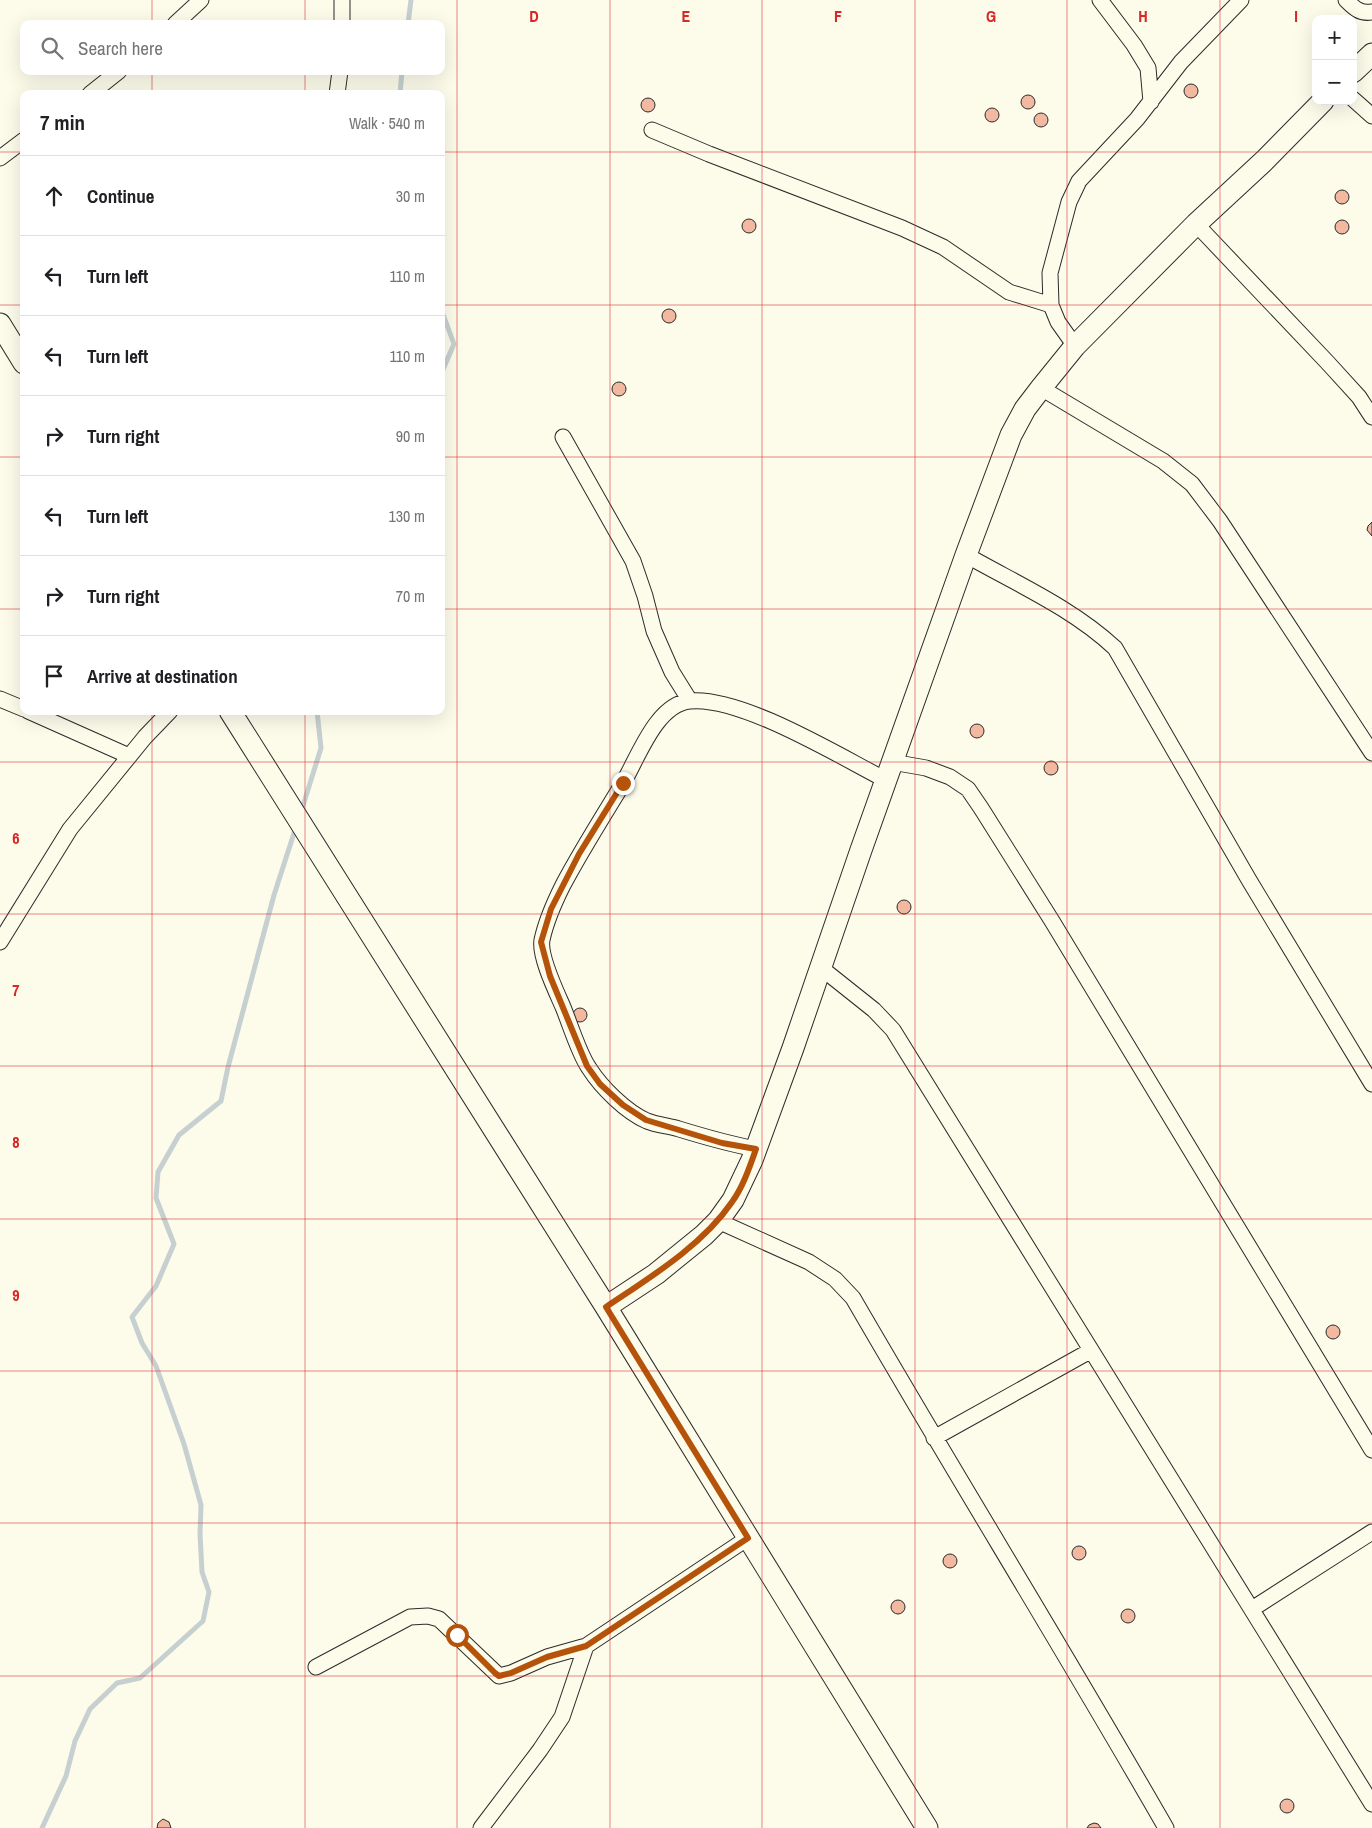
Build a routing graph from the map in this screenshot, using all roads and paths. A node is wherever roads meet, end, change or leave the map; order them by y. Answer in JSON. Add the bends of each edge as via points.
{"nodes":[{"id":1,"x":201,"y":0,"type":"edge"},
{"id":2,"x":342,"y":0,"type":"edge"},
{"id":3,"x":1100,"y":0,"type":"edge"},
{"id":4,"x":1241,"y":0,"type":"edge"},
{"id":5,"x":1346,"y":0,"type":"edge"},
{"id":6,"x":1372,"y":12,"type":"edge"},
{"id":7,"x":179,"y":20,"type":"edge"},
{"id":8,"x":342,"y":20,"type":"edge"},
{"id":9,"x":1372,"y":54,"type":"edge"},
{"id":10,"x":1357,"y":68,"type":"edge"},
{"id":11,"x":114,"y":75,"type":"edge"},
{"id":12,"x":340,"y":75,"type":"edge"},
{"id":13,"x":95,"y":90,"type":"edge"},
{"id":14,"x":338,"y":90,"type":"edge"},
{"id":15,"x":1151,"y":102,"type":"junction"},
{"id":16,"x":1357,"y":103,"type":"edge"},
{"id":17,"x":1319,"y":105,"type":"edge"},
{"id":18,"x":1372,"y":116,"type":"edge"},
{"id":19,"x":652,"y":130,"type":"dead end"},
{"id":20,"x":20,"y":143,"type":"edge"},
{"id":21,"x":0,"y":158,"type":"edge"},
{"id":22,"x":1196,"y":224,"type":"junction"},
{"id":23,"x":1051,"y":305,"type":"junction"},
{"id":24,"x":0,"y":324,"type":"edge"},
{"id":25,"x":1075,"y":346,"type":"junction"},
{"id":26,"x":20,"y":356,"type":"edge"},
{"id":27,"x":1040,"y":388,"type":"junction"},
{"id":28,"x":1372,"y":417,"type":"edge"},
{"id":29,"x":563,"y":438,"type":"dead end"},
{"id":30,"x":966,"y":555,"type":"junction"},
{"id":31,"x":0,"y":699,"type":"edge"},
{"id":32,"x":690,"y":701,"type":"junction"},
{"id":33,"x":20,"y":707,"type":"edge"},
{"id":34,"x":37,"y":715,"type":"edge"},
{"id":35,"x":166,"y":715,"type":"edge"},
{"id":36,"x":232,"y":715,"type":"edge"},
{"id":37,"x":1372,"y":753,"type":"edge"},
{"id":38,"x":129,"y":756,"type":"junction"},
{"id":39,"x":889,"y":771,"type":"junction"},
{"id":40,"x":0,"y":942,"type":"edge"},
{"id":41,"x":820,"y":967,"type":"junction"},
{"id":42,"x":1372,"y":1084,"type":"edge"},
{"id":43,"x":756,"y":1149,"type":"junction"},
{"id":44,"x":718,"y":1221,"type":"junction"},
{"id":45,"x":606,"y":1307,"type":"junction"},
{"id":46,"x":1090,"y":1351,"type":"junction"},
{"id":47,"x":934,"y":1438,"type":"junction"},
{"id":48,"x":1372,"y":1450,"type":"edge"},
{"id":49,"x":1372,"y":1532,"type":"edge"},
{"id":50,"x":748,"y":1538,"type":"junction"},
{"id":51,"x":1252,"y":1609,"type":"junction"},
{"id":52,"x":586,"y":1646,"type":"junction"},
{"id":53,"x":316,"y":1667,"type":"dead end"},
{"id":54,"x":1372,"y":1804,"type":"edge"},
{"id":55,"x":481,"y":1828,"type":"edge"},
{"id":56,"x":927,"y":1828,"type":"edge"},
{"id":57,"x":1166,"y":1828,"type":"edge"}],
"edges":[{"from":1,"to":7,"type":"street"},
{"from":2,"to":8,"type":"street"},
{"from":3,"to":15,"type":"street","via":[[1148,68]]},
{"from":4,"to":15,"type":"street","via":[[1180,62]]},
{"from":5,"to":6,"type":"street","via":[[1364,14]]},
{"from":9,"to":10,"type":"street"},
{"from":11,"to":13,"type":"street"},
{"from":12,"to":14,"type":"street"},
{"from":15,"to":23,"type":"street","via":[[1080,181],[1069,202],[1050,273]]},
{"from":16,"to":18,"type":"street"},
{"from":17,"to":22,"type":"street"},
{"from":19,"to":23,"type":"street","via":[[902,228],[943,247],[1009,292]]},
{"from":20,"to":21,"type":"street"},
{"from":22,"to":25,"type":"street"},
{"from":22,"to":28,"type":"street","via":[[1328,363],[1359,397]]},
{"from":23,"to":25,"type":"street","via":[[1058,322]]},
{"from":24,"to":26,"type":"street"},
{"from":25,"to":27,"type":"street"},
{"from":27,"to":30,"type":"street","via":[[1011,435]]},
{"from":27,"to":37,"type":"street","via":[[1164,461],[1192,484],[1220,521]]},
{"from":29,"to":32,"type":"street","via":[[633,561],[654,632],[672,672]]},
{"from":30,"to":39,"type":"street"},
{"from":30,"to":42,"type":"street","via":[[1076,616],[1115,648]]},
{"from":31,"to":33,"type":"street"},
{"from":32,"to":39,"type":"street","via":[[739,708]]},
{"from":32,"to":43,"type":"street","via":[[676,705],[658,719],[579,854],[551,909],[541,942],[553,985],[587,1066],[600,1084],[646,1120],[722,1143]]},
{"from":34,"to":38,"type":"street"},
{"from":35,"to":38,"type":"street"},
{"from":36,"to":45,"type":"street"},
{"from":38,"to":40,"type":"street","via":[[70,829]]},
{"from":39,"to":41,"type":"street"},
{"from":39,"to":48,"type":"street","via":[[926,768],[950,777],[968,789],[1062,938]]},
{"from":41,"to":43,"type":"street"},
{"from":41,"to":46,"type":"street","via":[[874,1010],[892,1030]]},
{"from":43,"to":44,"type":"street","via":[[734,1200]]},
{"from":44,"to":45,"type":"street","via":[[656,1274]]},
{"from":44,"to":47,"type":"street","via":[[809,1262],[835,1279],[853,1298]]},
{"from":45,"to":50,"type":"street"},
{"from":46,"to":47,"type":"street"},
{"from":46,"to":51,"type":"street"},
{"from":47,"to":57,"type":"street"},
{"from":49,"to":51,"type":"street"},
{"from":50,"to":52,"type":"street"},
{"from":50,"to":56,"type":"street"},
{"from":51,"to":54,"type":"street"},
{"from":52,"to":53,"type":"street","via":[[499,1676],[440,1619],[410,1617]]},
{"from":52,"to":55,"type":"street","via":[[562,1717]]}]}
